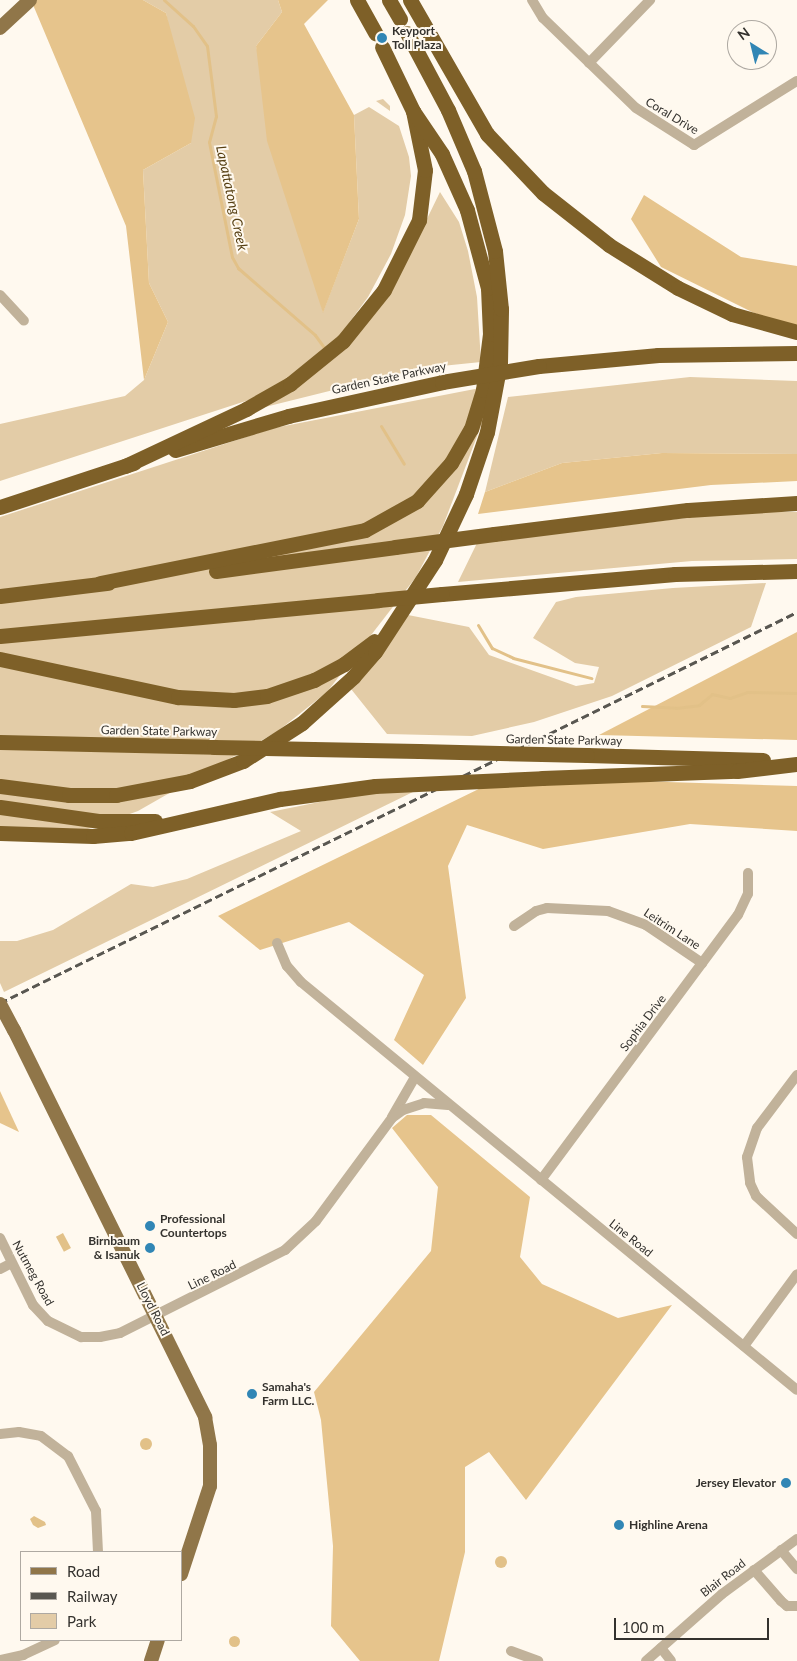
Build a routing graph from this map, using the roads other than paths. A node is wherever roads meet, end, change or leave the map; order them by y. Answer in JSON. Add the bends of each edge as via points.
{"nodes":[{"id":1,"x":30,"y":0,"type":"edge"},
{"id":2,"x":357,"y":0,"type":"edge"},
{"id":3,"x":389,"y":0,"type":"edge"},
{"id":4,"x":410,"y":0,"type":"edge"},
{"id":5,"x":532,"y":0,"type":"edge"},
{"id":6,"x":650,"y":0,"type":"edge"},
{"id":7,"x":400,"y":19,"type":"dead end"},
{"id":8,"x":0,"y":28,"type":"edge"},
{"id":9,"x":407,"y":33,"type":"dead end"},
{"id":10,"x":589,"y":63,"type":"junction"},
{"id":11,"x":797,"y":82,"type":"edge"},
{"id":12,"x":413,"y":111,"type":"junction"},
{"id":13,"x":0,"y":295,"type":"edge"},
{"id":14,"x":24,"y":321,"type":"dead end"},
{"id":15,"x":797,"y":332,"type":"edge"},
{"id":16,"x":797,"y":353,"type":"edge"},
{"id":17,"x":125,"y":466,"type":"junction"},
{"id":18,"x":797,"y":503,"type":"edge"},
{"id":19,"x":0,"y":506,"type":"edge"},
{"id":20,"x":797,"y":571,"type":"edge"},
{"id":21,"x":100,"y":584,"type":"junction"},
{"id":22,"x":0,"y":596,"type":"edge"},
{"id":23,"x":394,"y":624,"type":"junction"},
{"id":24,"x":0,"y":636,"type":"edge"},
{"id":25,"x":0,"y":658,"type":"edge"},
{"id":26,"x":0,"y":742,"type":"edge"},
{"id":27,"x":797,"y":763,"type":"edge"},
{"id":28,"x":0,"y":786,"type":"edge"},
{"id":29,"x":0,"y":807,"type":"edge"},
{"id":30,"x":195,"y":818,"type":"junction"},
{"id":31,"x":0,"y":833,"type":"edge"},
{"id":32,"x":748,"y":873,"type":"dead end"},
{"id":33,"x":514,"y":926,"type":"dead end"},
{"id":34,"x":277,"y":943,"type":"dead end"},
{"id":35,"x":702,"y":963,"type":"junction"},
{"id":36,"x":0,"y":1004,"type":"edge"},
{"id":37,"x":797,"y":1075,"type":"edge"},
{"id":38,"x":415,"y":1077,"type":"junction"},
{"id":39,"x":448,"y":1105,"type":"junction"},
{"id":40,"x":392,"y":1118,"type":"junction"},
{"id":41,"x":541,"y":1180,"type":"junction"},
{"id":42,"x":797,"y":1234,"type":"edge"},
{"id":43,"x":0,"y":1238,"type":"edge"},
{"id":44,"x":12,"y":1263,"type":"junction"},
{"id":45,"x":0,"y":1269,"type":"edge"},
{"id":46,"x":797,"y":1274,"type":"edge"},
{"id":47,"x":157,"y":1316,"type":"junction"},
{"id":48,"x":744,"y":1346,"type":"junction"},
{"id":49,"x":797,"y":1390,"type":"edge"},
{"id":50,"x":0,"y":1434,"type":"edge"},
{"id":51,"x":797,"y":1539,"type":"edge"},
{"id":52,"x":781,"y":1550,"type":"junction"},
{"id":53,"x":98,"y":1551,"type":"edge"},
{"id":54,"x":797,"y":1569,"type":"edge"},
{"id":55,"x":754,"y":1570,"type":"junction"},
{"id":56,"x":182,"y":1571,"type":"edge"},
{"id":57,"x":797,"y":1606,"type":"edge"},
{"id":58,"x":53,"y":1641,"type":"edge"},
{"id":59,"x":158,"y":1641,"type":"edge"},
{"id":60,"x":661,"y":1648,"type":"junction"},
{"id":61,"x":511,"y":1651,"type":"dead end"},
{"id":62,"x":0,"y":1660,"type":"edge"},
{"id":63,"x":151,"y":1661,"type":"edge"},
{"id":64,"x":538,"y":1661,"type":"edge"},
{"id":65,"x":646,"y":1661,"type":"edge"},
{"id":66,"x":671,"y":1661,"type":"edge"}],
"edges":[{"from":1,"to":8,"type":"main road"},
{"from":2,"to":12,"type":"highway"},
{"from":3,"to":7,"type":"highway"},
{"from":4,"to":15,"type":"highway","via":[[487,134],[502,154],[549,198],[617,251],[687,293],[732,314]]},
{"from":5,"to":10,"type":"street","name":"Coral Drive","via":[[543,18]]},
{"from":6,"to":10,"type":"street"},
{"from":9,"to":23,"type":"highway","via":[[448,110],[479,185],[496,260],[502,326],[497,386],[474,474],[439,553]]},
{"from":10,"to":11,"type":"street","name":"Coral Drive","via":[[647,118],[694,145]]},
{"from":12,"to":17,"type":"highway","via":[[425,170],[422,208],[400,265],[364,318],[325,358],[278,392]]},
{"from":12,"to":21,"type":"highway","via":[[442,154],[466,210],[488,288],[490,334],[483,390],[471,429],[451,463],[417,501],[365,530]]},
{"from":13,"to":14,"type":"street"},
{"from":16,"to":17,"type":"highway","name":"Garden State Parkway","bridge":true,"via":[[658,355],[539,366],[442,382],[288,416]]},
{"from":17,"to":19,"type":"highway","name":"Garden State Parkway"},
{"from":18,"to":21,"type":"highway","bridge":true,"via":[[688,510]]},
{"from":20,"to":24,"type":"highway","bridge":true,"via":[[684,573]]},
{"from":21,"to":22,"type":"highway"},
{"from":23,"to":25,"type":"highway","via":[[356,656],[314,680],[275,694],[234,700],[204,701],[171,696]]},
{"from":23,"to":28,"type":"highway","via":[[365,664],[316,712],[271,744],[217,772],[168,787],[116,795],[68,795]]},
{"from":26,"to":27,"type":"highway","name":"Garden State Parkway","bridge":true},
{"from":27,"to":30,"type":"highway","bridge":true,"via":[[737,771],[375,786],[306,794]]},
{"from":29,"to":30,"type":"highway","via":[[115,822]]},
{"from":30,"to":31,"type":"highway","via":[[119,835]]},
{"from":32,"to":35,"type":"street","name":"Sophia Drive","via":[[748,894],[744,906]]},
{"from":33,"to":35,"type":"street","name":"Leitrim Lane","via":[[536,911],[547,908],[608,911],[646,925]]},
{"from":34,"to":38,"type":"street","name":"Line Road","via":[[288,966],[301,982]]},
{"from":35,"to":41,"type":"street","name":"Sophia Drive"},
{"from":36,"to":47,"type":"main road","name":"Lloyd Road","bridge":true},
{"from":37,"to":42,"type":"street","via":[[757,1128],[749,1146],[747,1164],[756,1196]]},
{"from":38,"to":39,"type":"street","name":"Line Road"},
{"from":38,"to":40,"type":"street","name":"Line Road","via":[[398,1101]]},
{"from":39,"to":40,"type":"street","name":"Line Road","via":[[424,1103],[403,1110]]},
{"from":39,"to":41,"type":"street","name":"Line Road"},
{"from":40,"to":47,"type":"street","name":"Line Road","via":[[300,1238],[270,1260]]},
{"from":41,"to":48,"type":"street","name":"Line Road"},
{"from":43,"to":44,"type":"street","name":"Nutmeg Road"},
{"from":44,"to":45,"type":"street"},
{"from":44,"to":47,"type":"street","name":"Nutmeg Road","via":[[41,1314],[68,1333],[107,1337]]},
{"from":46,"to":48,"type":"street"},
{"from":47,"to":56,"type":"main road","name":"Lloyd Road","via":[[200,1403],[210,1444],[208,1494]]},
{"from":48,"to":49,"type":"street","name":"Line Road"},
{"from":50,"to":53,"type":"street","via":[[18,1432],[41,1436],[68,1456],[96,1511]]},
{"from":51,"to":52,"type":"street","name":"Blair Road"},
{"from":52,"to":54,"type":"street"},
{"from":52,"to":55,"type":"street","name":"Blair Road"},
{"from":55,"to":57,"type":"street","via":[[786,1606]]},
{"from":55,"to":60,"type":"street","name":"Blair Road"},
{"from":58,"to":62,"type":"street","via":[[23,1655]]},
{"from":59,"to":63,"type":"main road"},
{"from":60,"to":65,"type":"street","name":"Blair Road"},
{"from":60,"to":66,"type":"street"},
{"from":61,"to":64,"type":"street"}]}
